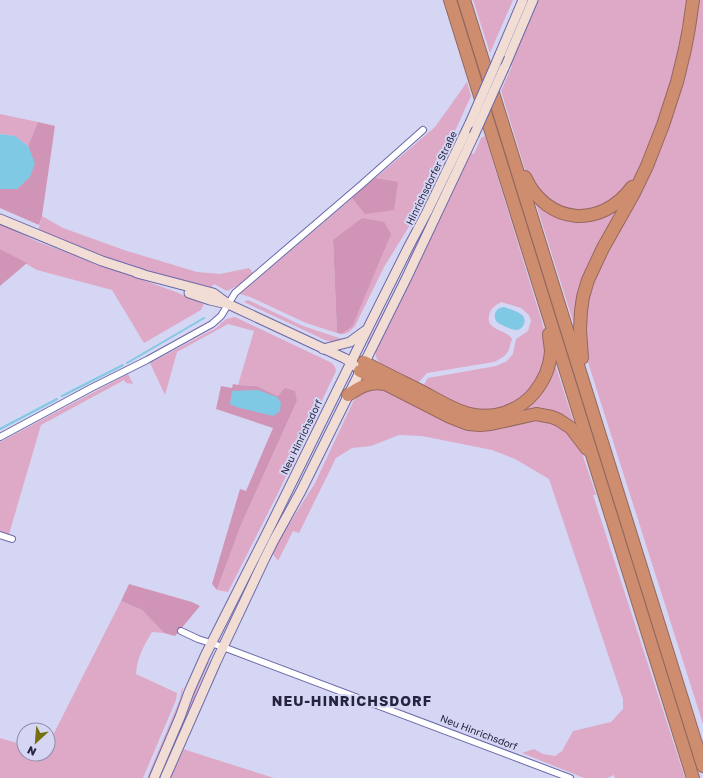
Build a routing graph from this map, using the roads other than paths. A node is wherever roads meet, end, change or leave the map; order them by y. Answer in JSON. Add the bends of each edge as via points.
{"nodes":[{"id":1,"x":450,"y":0,"type":"edge"},
{"id":2,"x":464,"y":0,"type":"edge"},
{"id":3,"x":523,"y":0,"type":"edge"},
{"id":4,"x":533,"y":0,"type":"edge"},
{"id":5,"x":692,"y":0,"type":"edge"},
{"id":6,"x":423,"y":130,"type":"dead end"},
{"id":7,"x":509,"y":143,"type":"junction"},
{"id":8,"x":651,"y":153,"type":"junction"},
{"id":9,"x":0,"y":219,"type":"edge"},
{"id":10,"x":544,"y":301,"type":"junction"},
{"id":11,"x":228,"y":304,"type":"junction"},
{"id":12,"x":366,"y":331,"type":"junction"},
{"id":13,"x":323,"y":349,"type":"junction"},
{"id":14,"x":350,"y":362,"type":"junction"},
{"id":15,"x":362,"y":367,"type":"junction"},
{"id":16,"x":388,"y":385,"type":"junction"},
{"id":17,"x":588,"y":394,"type":"junction"},
{"id":18,"x":348,"y":395,"type":"junction"},
{"id":19,"x":0,"y":437,"type":"edge"},
{"id":20,"x":593,"y":458,"type":"junction"},
{"id":21,"x":0,"y":535,"type":"edge"},
{"id":22,"x":12,"y":539,"type":"dead end"},
{"id":23,"x":181,"y":631,"type":"dead end"},
{"id":24,"x":217,"y":633,"type":"junction"},
{"id":25,"x":211,"y":643,"type":"junction"},
{"id":26,"x":223,"y":647,"type":"junction"},
{"id":27,"x":216,"y":662,"type":"junction"},
{"id":28,"x":703,"y":766,"type":"edge"},
{"id":29,"x":154,"y":778,"type":"edge"},
{"id":30,"x":165,"y":778,"type":"edge"},
{"id":31,"x":570,"y":778,"type":"edge"},
{"id":32,"x":693,"y":778,"type":"edge"}],
"edges":[{"from":1,"to":10,"type":"highway"},
{"from":2,"to":7,"type":"highway"},
{"from":3,"to":12,"type":"main road","name":"Hinrichsdorfer Straße","bridge":true,"via":[[470,123]]},
{"from":4,"to":15,"type":"main road","name":"Hinrichsdorfer Straße","bridge":true,"via":[[474,135]]},
{"from":5,"to":8,"type":"highway","via":[[689,28],[677,82]]},
{"from":6,"to":11,"type":"street","via":[[235,293]]},
{"from":7,"to":8,"type":"highway","via":[[536,196],[549,207],[572,216],[597,214],[617,203],[631,188]]},
{"from":7,"to":17,"type":"highway"},
{"from":8,"to":17,"type":"highway","via":[[634,193],[594,264],[583,297],[580,337]]},
{"from":9,"to":11,"type":"main road","via":[[102,261],[210,300]]},
{"from":10,"to":15,"type":"highway","via":[[551,352],[547,369],[533,395],[507,412],[492,416],[465,413]]},
{"from":10,"to":20,"type":"highway"},
{"from":11,"to":13,"type":"main road"},
{"from":11,"to":19,"type":"street","via":[[212,324]]},
{"from":12,"to":13,"type":"main road","via":[[350,342]]},
{"from":12,"to":14,"type":"main road","name":"Hinrichsdorfer Straße"},
{"from":13,"to":14,"type":"main road"},
{"from":14,"to":15,"type":"main road"},
{"from":14,"to":24,"type":"main road","name":"Neu Hinrichsdorf"},
{"from":15,"to":16,"type":"highway"},
{"from":15,"to":18,"type":"main road"},
{"from":16,"to":18,"type":"highway","via":[[367,384]]},
{"from":16,"to":20,"type":"highway","via":[[468,424],[491,424],[536,414],[552,417],[571,428]]},
{"from":17,"to":28,"type":"highway"},
{"from":18,"to":26,"type":"main road"},
{"from":20,"to":32,"type":"highway"},
{"from":21,"to":22,"type":"street"},
{"from":23,"to":25,"type":"street","name":"Neu Hinrichsdorf"},
{"from":24,"to":25,"type":"main road","name":"Neu Hinrichsdorf"},
{"from":24,"to":26,"type":"main road"},
{"from":25,"to":26,"type":"street","name":"Neu Hinrichsdorf"},
{"from":25,"to":27,"type":"main road","via":[[216,647]]},
{"from":25,"to":29,"type":"main road","name":"Neu Hinrichsdorf"},
{"from":26,"to":27,"type":"main road"},
{"from":26,"to":31,"type":"street","name":"Neu Hinrichsdorf"},
{"from":27,"to":30,"type":"main road"}]}
